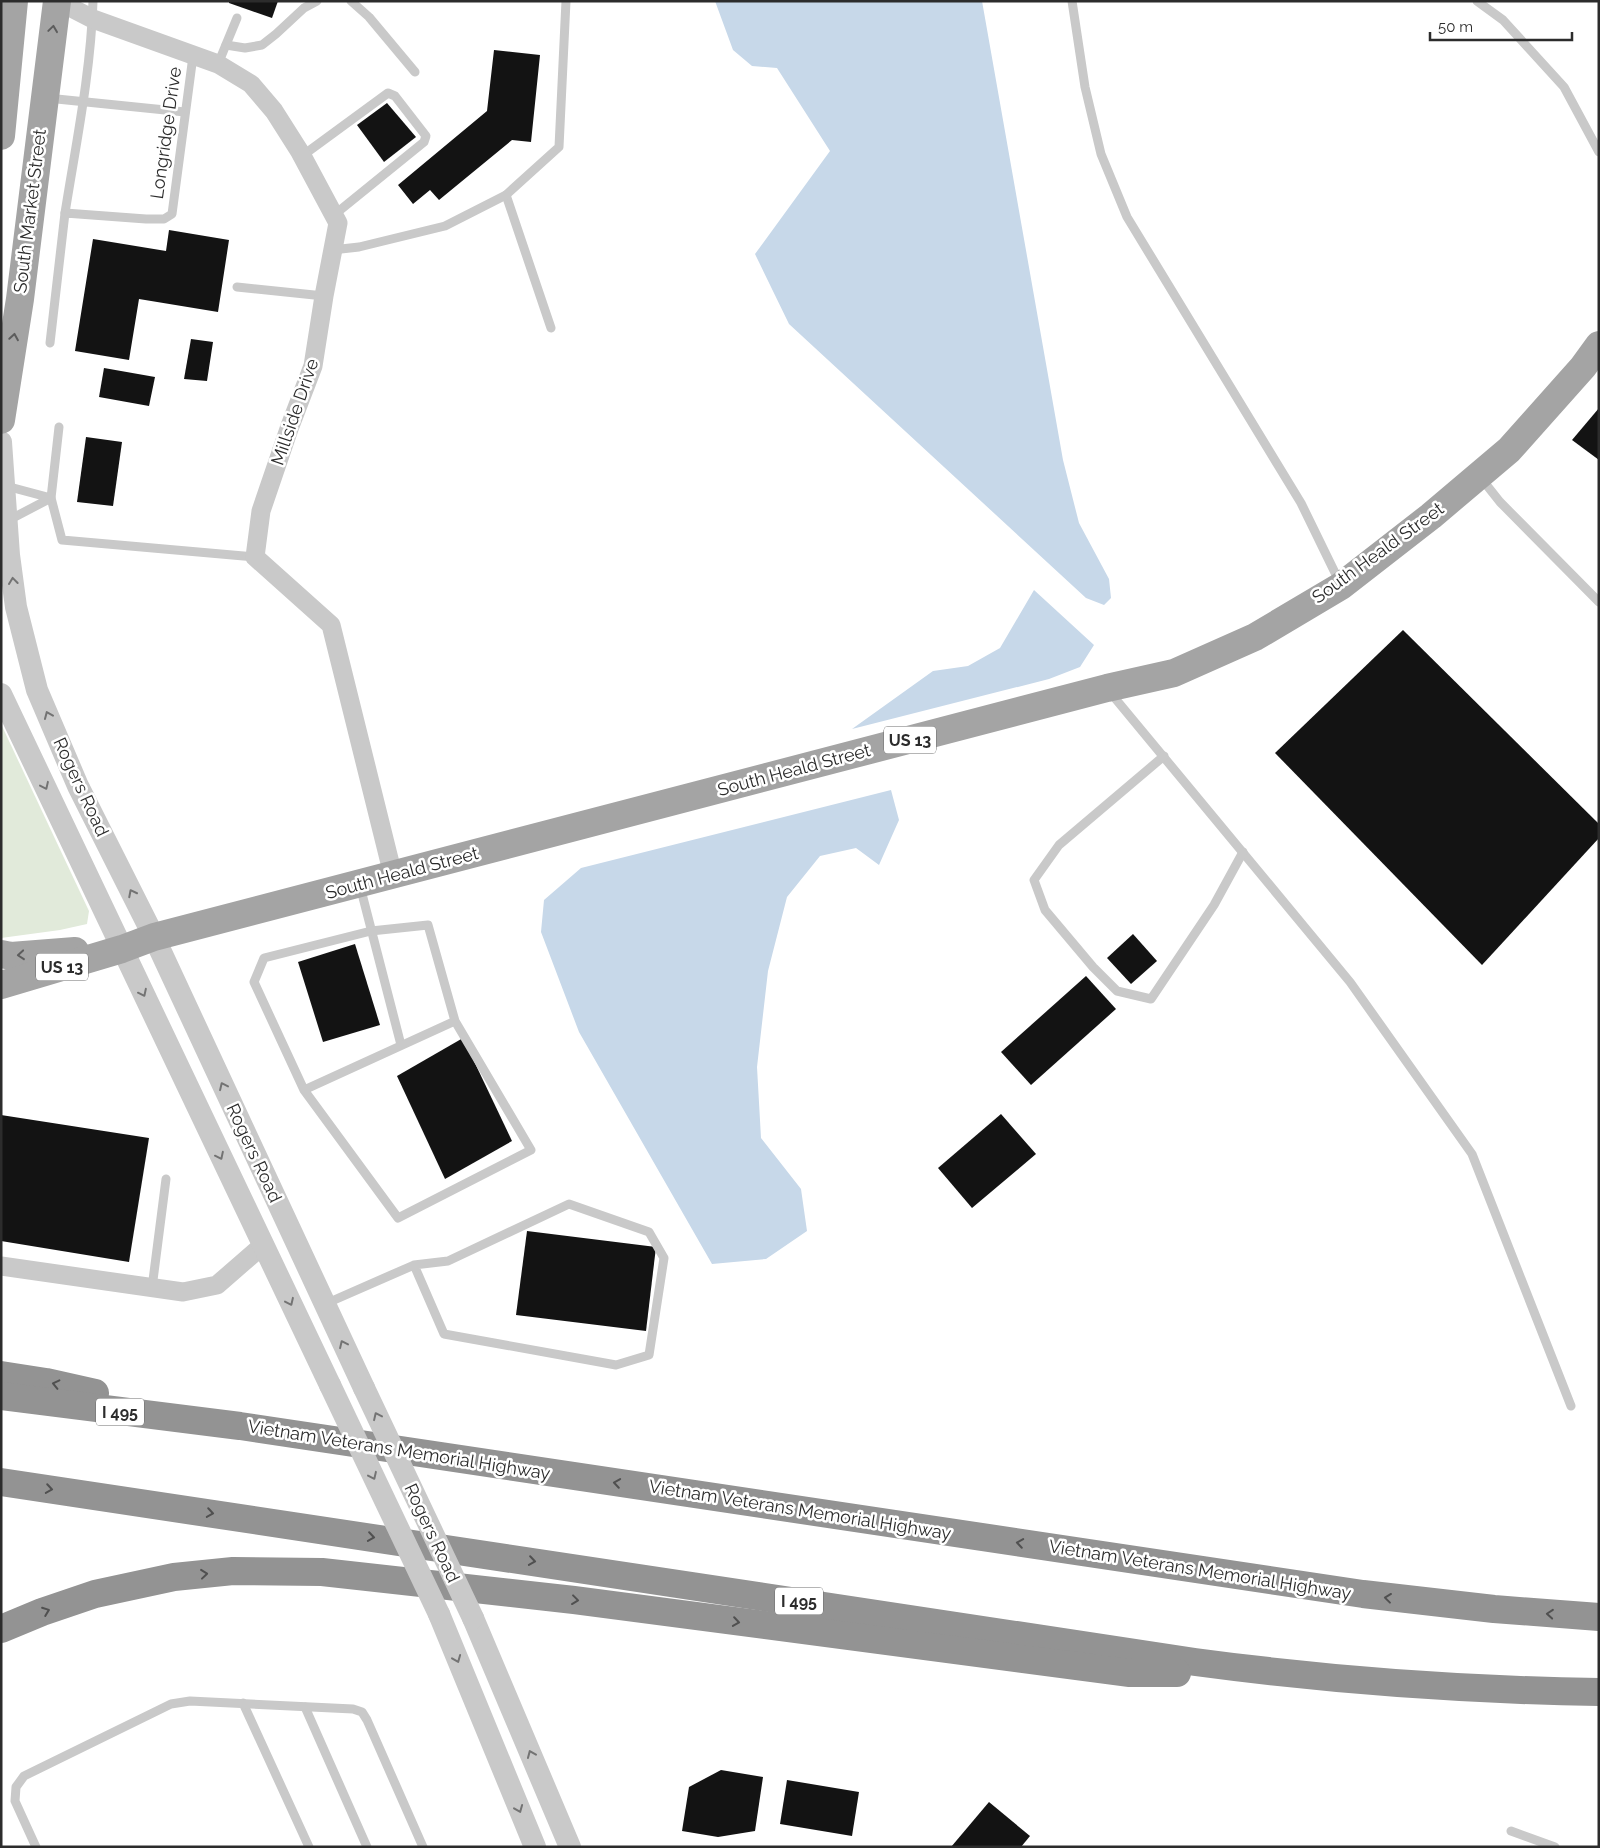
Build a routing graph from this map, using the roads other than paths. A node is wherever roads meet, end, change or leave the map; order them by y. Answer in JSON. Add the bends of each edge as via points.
{"nodes":[{"id":1,"x":14,"y":1,"type":"edge"},
{"id":2,"x":58,"y":1,"type":"edge"},
{"id":3,"x":317,"y":1,"type":"edge"},
{"id":4,"x":351,"y":1,"type":"edge"},
{"id":5,"x":566,"y":1,"type":"edge"},
{"id":6,"x":1072,"y":1,"type":"edge"},
{"id":7,"x":1478,"y":1,"type":"edge"},
{"id":8,"x":93,"y":10,"type":"edge"},
{"id":9,"x":237,"y":18,"type":"dead end"},
{"id":10,"x":226,"y":45,"type":"junction"},
{"id":11,"x":193,"y":56,"type":"junction"},
{"id":12,"x":218,"y":64,"type":"junction"},
{"id":13,"x":415,"y":72,"type":"dead end"},
{"id":14,"x":44,"y":98,"type":"junction"},
{"id":15,"x":82,"y":102,"type":"junction"},
{"id":16,"x":186,"y":112,"type":"junction"},
{"id":17,"x":1,"y":136,"type":"edge"},
{"id":18,"x":1599,"y":152,"type":"edge"},
{"id":19,"x":302,"y":156,"type":"junction"},
{"id":20,"x":506,"y":195,"type":"junction"},
{"id":21,"x":65,"y":213,"type":"junction"},
{"id":22,"x":334,"y":215,"type":"junction"},
{"id":23,"x":332,"y":250,"type":"junction"},
{"id":24,"x":237,"y":287,"type":"dead end"},
{"id":25,"x":324,"y":296,"type":"junction"},
{"id":26,"x":551,"y":328,"type":"dead end"},
{"id":27,"x":50,"y":343,"type":"dead end"},
{"id":28,"x":1599,"y":345,"type":"edge"},
{"id":29,"x":1,"y":420,"type":"edge"},
{"id":30,"x":59,"y":427,"type":"dead end"},
{"id":31,"x":1,"y":442,"type":"edge"},
{"id":32,"x":1479,"y":476,"type":"junction"},
{"id":33,"x":4,"y":485,"type":"junction"},
{"id":34,"x":51,"y":498,"type":"junction"},
{"id":35,"x":7,"y":521,"type":"junction"},
{"id":36,"x":255,"y":557,"type":"junction"},
{"id":37,"x":1341,"y":586,"type":"junction"},
{"id":38,"x":1599,"y":602,"type":"edge"},
{"id":39,"x":1107,"y":688,"type":"junction"},
{"id":40,"x":1,"y":694,"type":"edge"},
{"id":41,"x":1164,"y":756,"type":"junction"},
{"id":42,"x":1243,"y":852,"type":"junction"},
{"id":43,"x":393,"y":875,"type":"junction"},
{"id":44,"x":359,"y":884,"type":"junction"},
{"id":45,"x":371,"y":931,"type":"junction"},
{"id":46,"x":154,"y":937,"type":"junction"},
{"id":47,"x":122,"y":949,"type":"junction"},
{"id":48,"x":1,"y":954,"type":"edge"},
{"id":49,"x":1,"y":985,"type":"edge"},
{"id":50,"x":455,"y":1021,"type":"junction"},
{"id":51,"x":401,"y":1045,"type":"junction"},
{"id":52,"x":304,"y":1090,"type":"junction"},
{"id":53,"x":166,"y":1179,"type":"dead end"},
{"id":54,"x":263,"y":1245,"type":"junction"},
{"id":55,"x":414,"y":1265,"type":"junction"},
{"id":56,"x":1,"y":1266,"type":"edge"},
{"id":57,"x":152,"y":1288,"type":"junction"},
{"id":58,"x":325,"y":1304,"type":"junction"},
{"id":59,"x":1,"y":1375,"type":"edge"},
{"id":60,"x":1,"y":1396,"type":"edge"},
{"id":61,"x":1571,"y":1406,"type":"dead end"},
{"id":62,"x":240,"y":1426,"type":"junction"},
{"id":63,"x":1,"y":1482,"type":"edge"},
{"id":64,"x":1599,"y":1617,"type":"edge"},
{"id":65,"x":1,"y":1630,"type":"edge"},
{"id":66,"x":1264,"y":1671,"type":"junction"},
{"id":67,"x":1599,"y":1692,"type":"edge"},
{"id":68,"x":242,"y":1704,"type":"junction"},
{"id":69,"x":304,"y":1707,"type":"junction"},
{"id":70,"x":1511,"y":1831,"type":"dead end"},
{"id":71,"x":36,"y":1847,"type":"edge"},
{"id":72,"x":310,"y":1847,"type":"edge"},
{"id":73,"x":367,"y":1847,"type":"edge"},
{"id":74,"x":423,"y":1847,"type":"edge"},
{"id":75,"x":535,"y":1847,"type":"edge"},
{"id":76,"x":570,"y":1847,"type":"edge"},
{"id":77,"x":1555,"y":1847,"type":"edge"}],
"edges":[{"from":1,"to":17,"type":"main road"},
{"from":2,"to":8,"type":"street","name":"Millside Drive"},
{"from":14,"to":2,"type":"main road","name":"South Market Street","one_way":true},
{"from":3,"to":10,"type":"lane","via":[[304,8],[262,45],[245,48]]},
{"from":4,"to":13,"type":"lane","via":[[369,16]]},
{"from":5,"to":20,"type":"lane","via":[[559,147]]},
{"from":6,"to":37,"type":"lane","via":[[1085,87],[1101,154],[1126,217],[1301,503]]},
{"from":7,"to":18,"type":"lane","via":[[1503,20],[1564,87]]},
{"from":8,"to":11,"type":"street","name":"Millside Drive"},
{"from":8,"to":15,"type":"lane"},
{"from":9,"to":10,"type":"lane"},
{"from":10,"to":12,"type":"lane"},
{"from":11,"to":12,"type":"street","name":"Millside Drive"},
{"from":11,"to":16,"type":"lane","name":"Longridge Drive"},
{"from":12,"to":19,"type":"street","name":"Millside Drive","via":[[251,84],[274,112]]},
{"from":14,"to":15,"type":"lane"},
{"from":29,"to":14,"type":"main road","name":"South Market Street","one_way":true,"via":[[20,299]]},
{"from":15,"to":16,"type":"lane"},
{"from":15,"to":21,"type":"lane"},
{"from":16,"to":21,"type":"lane","name":"Longridge Drive","via":[[172,214],[164,219],[155,219]]},
{"from":19,"to":22,"type":"street","name":"Millside Drive"},
{"from":19,"to":22,"type":"lane","via":[[388,93],[395,96],[426,136],[424,142]]},
{"from":20,"to":23,"type":"lane","via":[[445,226],[359,247]]},
{"from":20,"to":26,"type":"lane"},
{"from":21,"to":27,"type":"lane"},
{"from":22,"to":23,"type":"street","name":"Millside Drive","via":[[338,223]]},
{"from":23,"to":25,"type":"street","name":"Millside Drive"},
{"from":24,"to":25,"type":"lane"},
{"from":25,"to":36,"type":"street","name":"Millside Drive","via":[[313,366],[261,511]]},
{"from":28,"to":32,"type":"main road","name":"South Heald Street","number":"US 13","via":[[1510,450]]},
{"from":30,"to":34,"type":"lane"},
{"from":31,"to":33,"type":"street","name":"Rogers Road"},
{"from":32,"to":37,"type":"main road","name":"South Heald Street","number":"US 13"},
{"from":32,"to":38,"type":"lane","via":[[1500,502]]},
{"from":33,"to":34,"type":"lane"},
{"from":33,"to":35,"type":"street","name":"Rogers Road"},
{"from":34,"to":35,"type":"lane"},
{"from":34,"to":36,"type":"lane","via":[[62,540]]},
{"from":46,"to":35,"type":"street","name":"Rogers Road","one_way":true,"via":[[78,786],[37,690],[16,607]]},
{"from":36,"to":43,"type":"street","via":[[331,626]]},
{"from":37,"to":39,"type":"main road","name":"South Heald Street","number":"US 13","via":[[1255,637],[1174,673]]},
{"from":39,"to":41,"type":"lane"},
{"from":39,"to":43,"type":"main road","name":"South Heald Street","number":"US 13"},
{"from":40,"to":47,"type":"street","name":"Rogers Road","one_way":true},
{"from":41,"to":42,"type":"lane"},
{"from":41,"to":42,"type":"lane","via":[[1059,845],[1034,880],[1045,910],[1117,991],[1151,999],[1214,905]]},
{"from":42,"to":61,"type":"lane","via":[[1350,982],[1472,1154]]},
{"from":43,"to":44,"type":"main road","name":"South Heald Street","number":"US 13"},
{"from":44,"to":45,"type":"lane"},
{"from":44,"to":46,"type":"main road","name":"South Heald Street","number":"US 13"},
{"from":45,"to":50,"type":"lane","via":[[428,925]]},
{"from":45,"to":51,"type":"lane"},
{"from":45,"to":52,"type":"lane","via":[[264,958],[254,982]]},
{"from":46,"to":47,"type":"main road","name":"South Heald Street","number":"US 13"},
{"from":58,"to":46,"type":"street","name":"Rogers Road","one_way":true},
{"from":47,"to":48,"type":"main road","name":"South Heald Street","number":"US 13","one_way":true},
{"from":47,"to":49,"type":"main road","name":"South Heald Street","number":"US 13"},
{"from":47,"to":54,"type":"street","name":"Rogers Road","one_way":true},
{"from":50,"to":51,"type":"lane"},
{"from":50,"to":52,"type":"lane","via":[[531,1150],[398,1218]]},
{"from":51,"to":52,"type":"lane"},
{"from":53,"to":57,"type":"lane"},
{"from":54,"to":57,"type":"street","via":[[217,1286],[183,1292]]},
{"from":54,"to":75,"type":"street","name":"Rogers Road","one_way":true,"bridge":true,"via":[[439,1614]]},
{"from":55,"to":55,"type":"lane","via":[[448,1261],[569,1204],[649,1232],[664,1258],[649,1355],[616,1365],[444,1334]]},
{"from":55,"to":58,"type":"lane"},
{"from":56,"to":57,"type":"street"},
{"from":76,"to":58,"type":"street","name":"Rogers Road","one_way":true,"bridge":true,"via":[[473,1618]]},
{"from":62,"to":59,"type":"highway","one_way":true,"via":[[46,1382]]},
{"from":60,"to":62,"type":"highway","name":"Vietnam Veterans Memorial Highway","number":"I 495"},
{"from":64,"to":62,"type":"highway","name":"Vietnam Veterans Memorial Highway","number":"I 495","one_way":true,"via":[[1363,1594]]},
{"from":63,"to":66,"type":"highway","number":"I 495","one_way":true},
{"from":65,"to":66,"type":"highway","one_way":true,"via":[[67,1603],[147,1582],[233,1571],[290,1570],[356,1574],[574,1600],[1130,1673]]},
{"from":66,"to":67,"type":"highway","number":"I 495","via":[[1422,1684]]},
{"from":68,"to":69,"type":"lane"},
{"from":68,"to":71,"type":"lane","via":[[171,1704],[24,1776],[16,1787],[15,1801]]},
{"from":68,"to":72,"type":"lane"},
{"from":69,"to":73,"type":"lane"},
{"from":69,"to":74,"type":"lane","via":[[362,1712]]},
{"from":70,"to":77,"type":"lane"}]}
